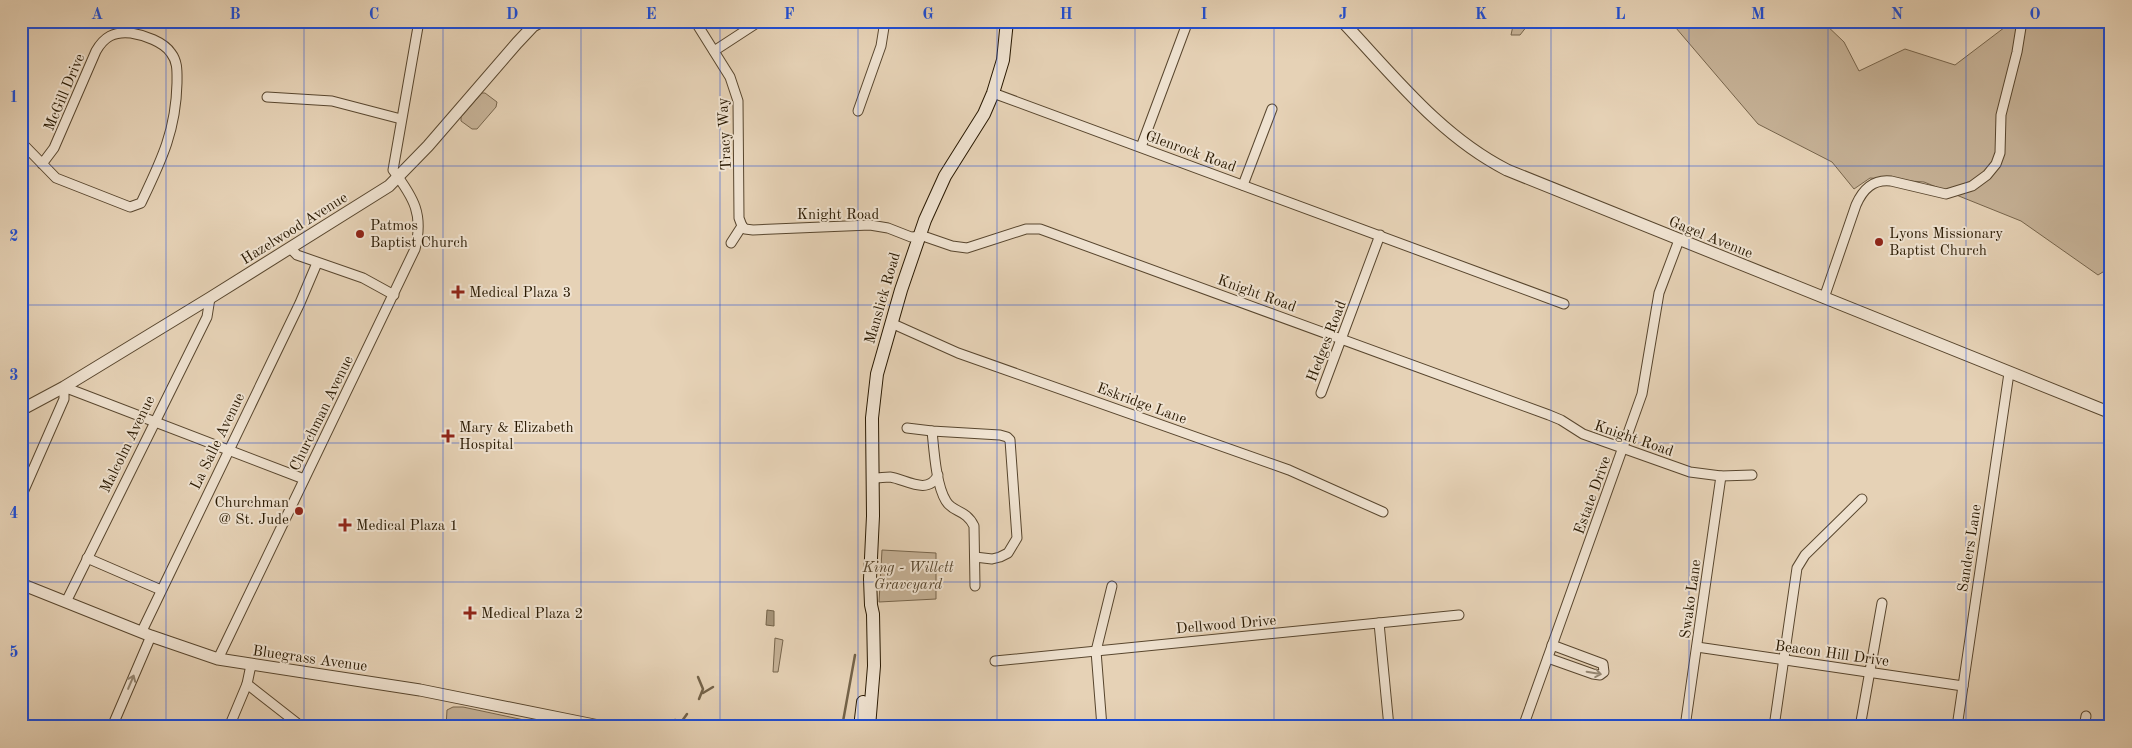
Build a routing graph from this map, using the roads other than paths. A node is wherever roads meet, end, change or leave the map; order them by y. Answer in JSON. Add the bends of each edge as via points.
{"nodes":[{"id":1,"x":420,"y":21,"type":"edge"},
{"id":2,"x":520,"y":21,"type":"edge"},
{"id":3,"x":696,"y":21,"type":"edge"},
{"id":4,"x":760,"y":21,"type":"edge"},
{"id":5,"x":884,"y":21,"type":"edge"},
{"id":6,"x":1007,"y":21,"type":"edge"},
{"id":7,"x":1188,"y":21,"type":"edge"},
{"id":8,"x":1342,"y":21,"type":"edge"},
{"id":9,"x":2022,"y":21,"type":"edge"},
{"id":10,"x":538,"y":24,"type":"edge"},
{"id":11,"x":714,"y":50,"type":"junction"},
{"id":12,"x":993,"y":93,"type":"junction"},
{"id":13,"x":267,"y":96,"type":"dead end"},
{"id":14,"x":1272,"y":109,"type":"dead end"},
{"id":15,"x":858,"y":111,"type":"dead end"},
{"id":16,"x":401,"y":120,"type":"junction"},
{"id":17,"x":21,"y":142,"type":"edge"},
{"id":18,"x":1142,"y":147,"type":"junction"},
{"id":19,"x":42,"y":164,"type":"junction"},
{"id":20,"x":399,"y":177,"type":"junction"},
{"id":21,"x":1243,"y":185,"type":"junction"},
{"id":22,"x":742,"y":226,"type":"junction"},
{"id":23,"x":1380,"y":235,"type":"junction"},
{"id":24,"x":918,"y":237,"type":"junction"},
{"id":25,"x":1679,"y":240,"type":"junction"},
{"id":26,"x":730,"y":243,"type":"dead end"},
{"id":27,"x":290,"y":248,"type":"junction"},
{"id":28,"x":317,"y":263,"type":"junction"},
{"id":29,"x":394,"y":294,"type":"junction"},
{"id":30,"x":210,"y":298,"type":"junction"},
{"id":31,"x":1824,"y":298,"type":"junction"},
{"id":32,"x":1564,"y":304,"type":"dead end"},
{"id":33,"x":891,"y":323,"type":"junction"},
{"id":34,"x":1342,"y":339,"type":"junction"},
{"id":35,"x":2009,"y":373,"type":"junction"},
{"id":36,"x":64,"y":387,"type":"junction"},
{"id":37,"x":1321,"y":393,"type":"dead end"},
{"id":38,"x":21,"y":410,"type":"edge"},
{"id":39,"x":2111,"y":413,"type":"edge"},
{"id":40,"x":154,"y":421,"type":"junction"},
{"id":41,"x":907,"y":428,"type":"dead end"},
{"id":42,"x":932,"y":431,"type":"junction"},
{"id":43,"x":1623,"y":449,"type":"junction"},
{"id":44,"x":228,"y":451,"type":"junction"},
{"id":45,"x":938,"y":475,"type":"junction"},
{"id":46,"x":1752,"y":475,"type":"dead end"},
{"id":47,"x":1721,"y":476,"type":"junction"},
{"id":48,"x":873,"y":478,"type":"junction"},
{"id":49,"x":304,"y":479,"type":"junction"},
{"id":50,"x":21,"y":497,"type":"edge"},
{"id":51,"x":1862,"y":499,"type":"dead end"},
{"id":52,"x":1384,"y":512,"type":"dead end"},
{"id":53,"x":975,"y":557,"type":"junction"},
{"id":54,"x":87,"y":558,"type":"junction"},
{"id":55,"x":21,"y":584,"type":"edge"},
{"id":56,"x":975,"y":586,"type":"dead end"},
{"id":57,"x":1112,"y":586,"type":"dead end"},
{"id":58,"x":161,"y":590,"type":"junction"},
{"id":59,"x":66,"y":602,"type":"junction"},
{"id":60,"x":1882,"y":604,"type":"dead end"},
{"id":61,"x":871,"y":605,"type":"junction"},
{"id":62,"x":1458,"y":615,"type":"dead end"},
{"id":63,"x":1379,"y":623,"type":"junction"},
{"id":64,"x":146,"y":633,"type":"junction"},
{"id":65,"x":1552,"y":645,"type":"junction"},
{"id":66,"x":1697,"y":647,"type":"junction"},
{"id":67,"x":1096,"y":650,"type":"junction"},
{"id":68,"x":1548,"y":658,"type":"junction"},
{"id":69,"x":218,"y":659,"type":"junction"},
{"id":70,"x":1784,"y":660,"type":"junction"},
{"id":71,"x":995,"y":661,"type":"dead end"},
{"id":72,"x":251,"y":665,"type":"junction"},
{"id":73,"x":1869,"y":672,"type":"junction"},
{"id":74,"x":247,"y":684,"type":"junction"},
{"id":75,"x":1963,"y":686,"type":"junction"},
{"id":76,"x":2086,"y":716,"type":"dead end"},
{"id":77,"x":112,"y":727,"type":"edge"},
{"id":78,"x":229,"y":727,"type":"edge"},
{"id":79,"x":302,"y":727,"type":"edge"},
{"id":80,"x":604,"y":727,"type":"edge"},
{"id":81,"x":860,"y":727,"type":"edge"},
{"id":82,"x":869,"y":727,"type":"edge"},
{"id":83,"x":1102,"y":727,"type":"edge"},
{"id":84,"x":1389,"y":727,"type":"edge"},
{"id":85,"x":1523,"y":727,"type":"edge"},
{"id":86,"x":1685,"y":727,"type":"edge"},
{"id":87,"x":1774,"y":727,"type":"edge"},
{"id":88,"x":1860,"y":727,"type":"edge"},
{"id":89,"x":1957,"y":727,"type":"edge"},
{"id":90,"x":2084,"y":727,"type":"edge"}],
"edges":[{"from":1,"to":16,"type":"street"},
{"from":2,"to":10,"type":"street"},
{"from":3,"to":11,"type":"street","name":"Tracy Way"},
{"from":4,"to":11,"type":"street"},
{"from":5,"to":15,"type":"street","via":[[881,46]]},
{"from":6,"to":12,"type":"main road","name":"Manslick Road","via":[[1002,60]]},
{"from":7,"to":18,"type":"street"},
{"from":8,"to":25,"type":"street","name":"Gagel Avenue","via":[[1447,130],[1480,155],[1531,181]]},
{"from":9,"to":31,"type":"street","via":[[2001,115],[2000,153],[1996,164],[1972,186],[1946,194],[1891,181],[1872,183],[1861,192]]},
{"from":10,"to":20,"type":"street","name":"Hazelwood Avenue"},
{"from":11,"to":22,"type":"street","name":"Tracy Way","via":[[730,76],[738,101],[739,218]]},
{"from":12,"to":18,"type":"street","name":"Glenrock Road"},
{"from":12,"to":24,"type":"main road","name":"Manslick Road","via":[[984,114],[945,176]]},
{"from":13,"to":16,"type":"street","via":[[332,101]]},
{"from":14,"to":21,"type":"street"},
{"from":16,"to":20,"type":"street","via":[[394,170]]},
{"from":17,"to":19,"type":"street"},
{"from":18,"to":21,"type":"street","name":"Glenrock Road"},
{"from":19,"to":19,"type":"street","name":"McGill Drive","via":[[54,148],[101,43],[119,33],[144,36],[166,47],[176,65],[176,100],[171,132],[156,174],[141,203],[130,207],[60,181]]},
{"from":20,"to":27,"type":"street","name":"Hazelwood Avenue"},
{"from":20,"to":29,"type":"street","name":"Churchman Avenue","via":[[413,200],[420,227],[415,249]]},
{"from":21,"to":23,"type":"street","name":"Glenrock Road"},
{"from":22,"to":24,"type":"street","name":"Knight Road","via":[[753,230],[870,224]]},
{"from":22,"to":26,"type":"street"},
{"from":23,"to":32,"type":"street","name":"Glenrock Road"},
{"from":23,"to":34,"type":"street","name":"Hedges Road"},
{"from":24,"to":33,"type":"main road","name":"Manslick Road"},
{"from":24,"to":34,"type":"street","name":"Knight Road","via":[[967,248],[1026,229],[1040,229]]},
{"from":25,"to":31,"type":"street","name":"Gagel Avenue"},
{"from":25,"to":43,"type":"street","name":"Estate Drive","via":[[1659,294],[1646,380]]},
{"from":27,"to":28,"type":"street","via":[[297,255]]},
{"from":27,"to":30,"type":"street","name":"Hazelwood Avenue"},
{"from":28,"to":29,"type":"street","via":[[363,278]]},
{"from":28,"to":44,"type":"street","name":"La Salle Avenue"},
{"from":29,"to":49,"type":"street","name":"Churchman Avenue"},
{"from":30,"to":36,"type":"street","name":"Hazelwood Avenue"},
{"from":30,"to":40,"type":"street","name":"Malcolm Avenue","via":[[207,317]]},
{"from":31,"to":35,"type":"street","name":"Gagel Avenue"},
{"from":33,"to":48,"type":"main road","name":"Manslick Road","via":[[873,395]]},
{"from":33,"to":52,"type":"street","name":"Eskridge Lane","via":[[958,353],[1289,470]]},
{"from":34,"to":37,"type":"street","name":"Hedges Road"},
{"from":34,"to":43,"type":"street","name":"Knight Road","via":[[1549,415],[1583,434]]},
{"from":35,"to":39,"type":"street","name":"Gagel Avenue"},
{"from":35,"to":75,"type":"street","name":"Sanders Lane"},
{"from":36,"to":38,"type":"street","name":"Hazelwood Avenue"},
{"from":36,"to":40,"type":"street"},
{"from":36,"to":50,"type":"street","via":[[64,399]]},
{"from":40,"to":44,"type":"street"},
{"from":40,"to":54,"type":"street","name":"Malcolm Avenue"},
{"from":41,"to":42,"type":"street"},
{"from":42,"to":45,"type":"street"},
{"from":42,"to":53,"type":"street","via":[[1000,434],[1010,440],[1017,538],[1008,553],[1000,557]]},
{"from":43,"to":47,"type":"street","name":"Knight Road","via":[[1690,472]]},
{"from":43,"to":65,"type":"street","name":"Estate Drive"},
{"from":44,"to":49,"type":"street"},
{"from":44,"to":58,"type":"street","name":"La Salle Avenue"},
{"from":45,"to":48,"type":"street","via":[[926,485],[915,486],[890,477]]},
{"from":45,"to":53,"type":"street","via":[[946,501],[971,519]]},
{"from":46,"to":47,"type":"street","name":"Knight Road"},
{"from":47,"to":66,"type":"street","name":"Swako Lane"},
{"from":48,"to":61,"type":"main road","name":"Manslick Road"},
{"from":49,"to":69,"type":"street","name":"Churchman Avenue"},
{"from":51,"to":70,"type":"street","via":[[1799,563]]},
{"from":53,"to":56,"type":"street"},
{"from":54,"to":58,"type":"street"},
{"from":54,"to":59,"type":"street","name":"Malcolm Avenue"},
{"from":55,"to":59,"type":"street","name":"Bluegrass Avenue"},
{"from":57,"to":67,"type":"street"},
{"from":58,"to":64,"type":"street","name":"La Salle Avenue"},
{"from":59,"to":64,"type":"street","name":"Bluegrass Avenue"},
{"from":60,"to":73,"type":"street"},
{"from":61,"to":81,"type":"main road","name":"Manslick Road"},
{"from":61,"to":82,"type":"main road","name":"Manslick Road","via":[[874,666]]},
{"from":62,"to":63,"type":"street","name":"Dellwood Drive"},
{"from":63,"to":67,"type":"street","name":"Dellwood Drive"},
{"from":63,"to":84,"type":"street"},
{"from":64,"to":69,"type":"street","name":"Bluegrass Avenue"},
{"from":77,"to":64,"type":"street","name":"La Salle Avenue","one_way":true},
{"from":65,"to":68,"type":"street","name":"Estate Drive"},
{"from":68,"to":65,"type":"street","one_way":true,"via":[[1593,674],[1604,672],[1603,664]]},
{"from":66,"to":70,"type":"street","name":"Beacon Hill Drive"},
{"from":66,"to":86,"type":"street","name":"Swako Lane"},
{"from":67,"to":71,"type":"street","name":"Dellwood Drive"},
{"from":67,"to":83,"type":"street"},
{"from":68,"to":85,"type":"street","name":"Estate Drive"},
{"from":69,"to":72,"type":"street","name":"Bluegrass Avenue"},
{"from":70,"to":73,"type":"street","name":"Beacon Hill Drive"},
{"from":70,"to":87,"type":"street"},
{"from":72,"to":74,"type":"street"},
{"from":72,"to":80,"type":"street","name":"Bluegrass Avenue","via":[[420,690]]},
{"from":73,"to":75,"type":"street","name":"Beacon Hill Drive"},
{"from":73,"to":88,"type":"street"},
{"from":74,"to":78,"type":"street"},
{"from":74,"to":79,"type":"street"},
{"from":75,"to":89,"type":"street","name":"Sanders Lane"},
{"from":76,"to":90,"type":"street"}]}
